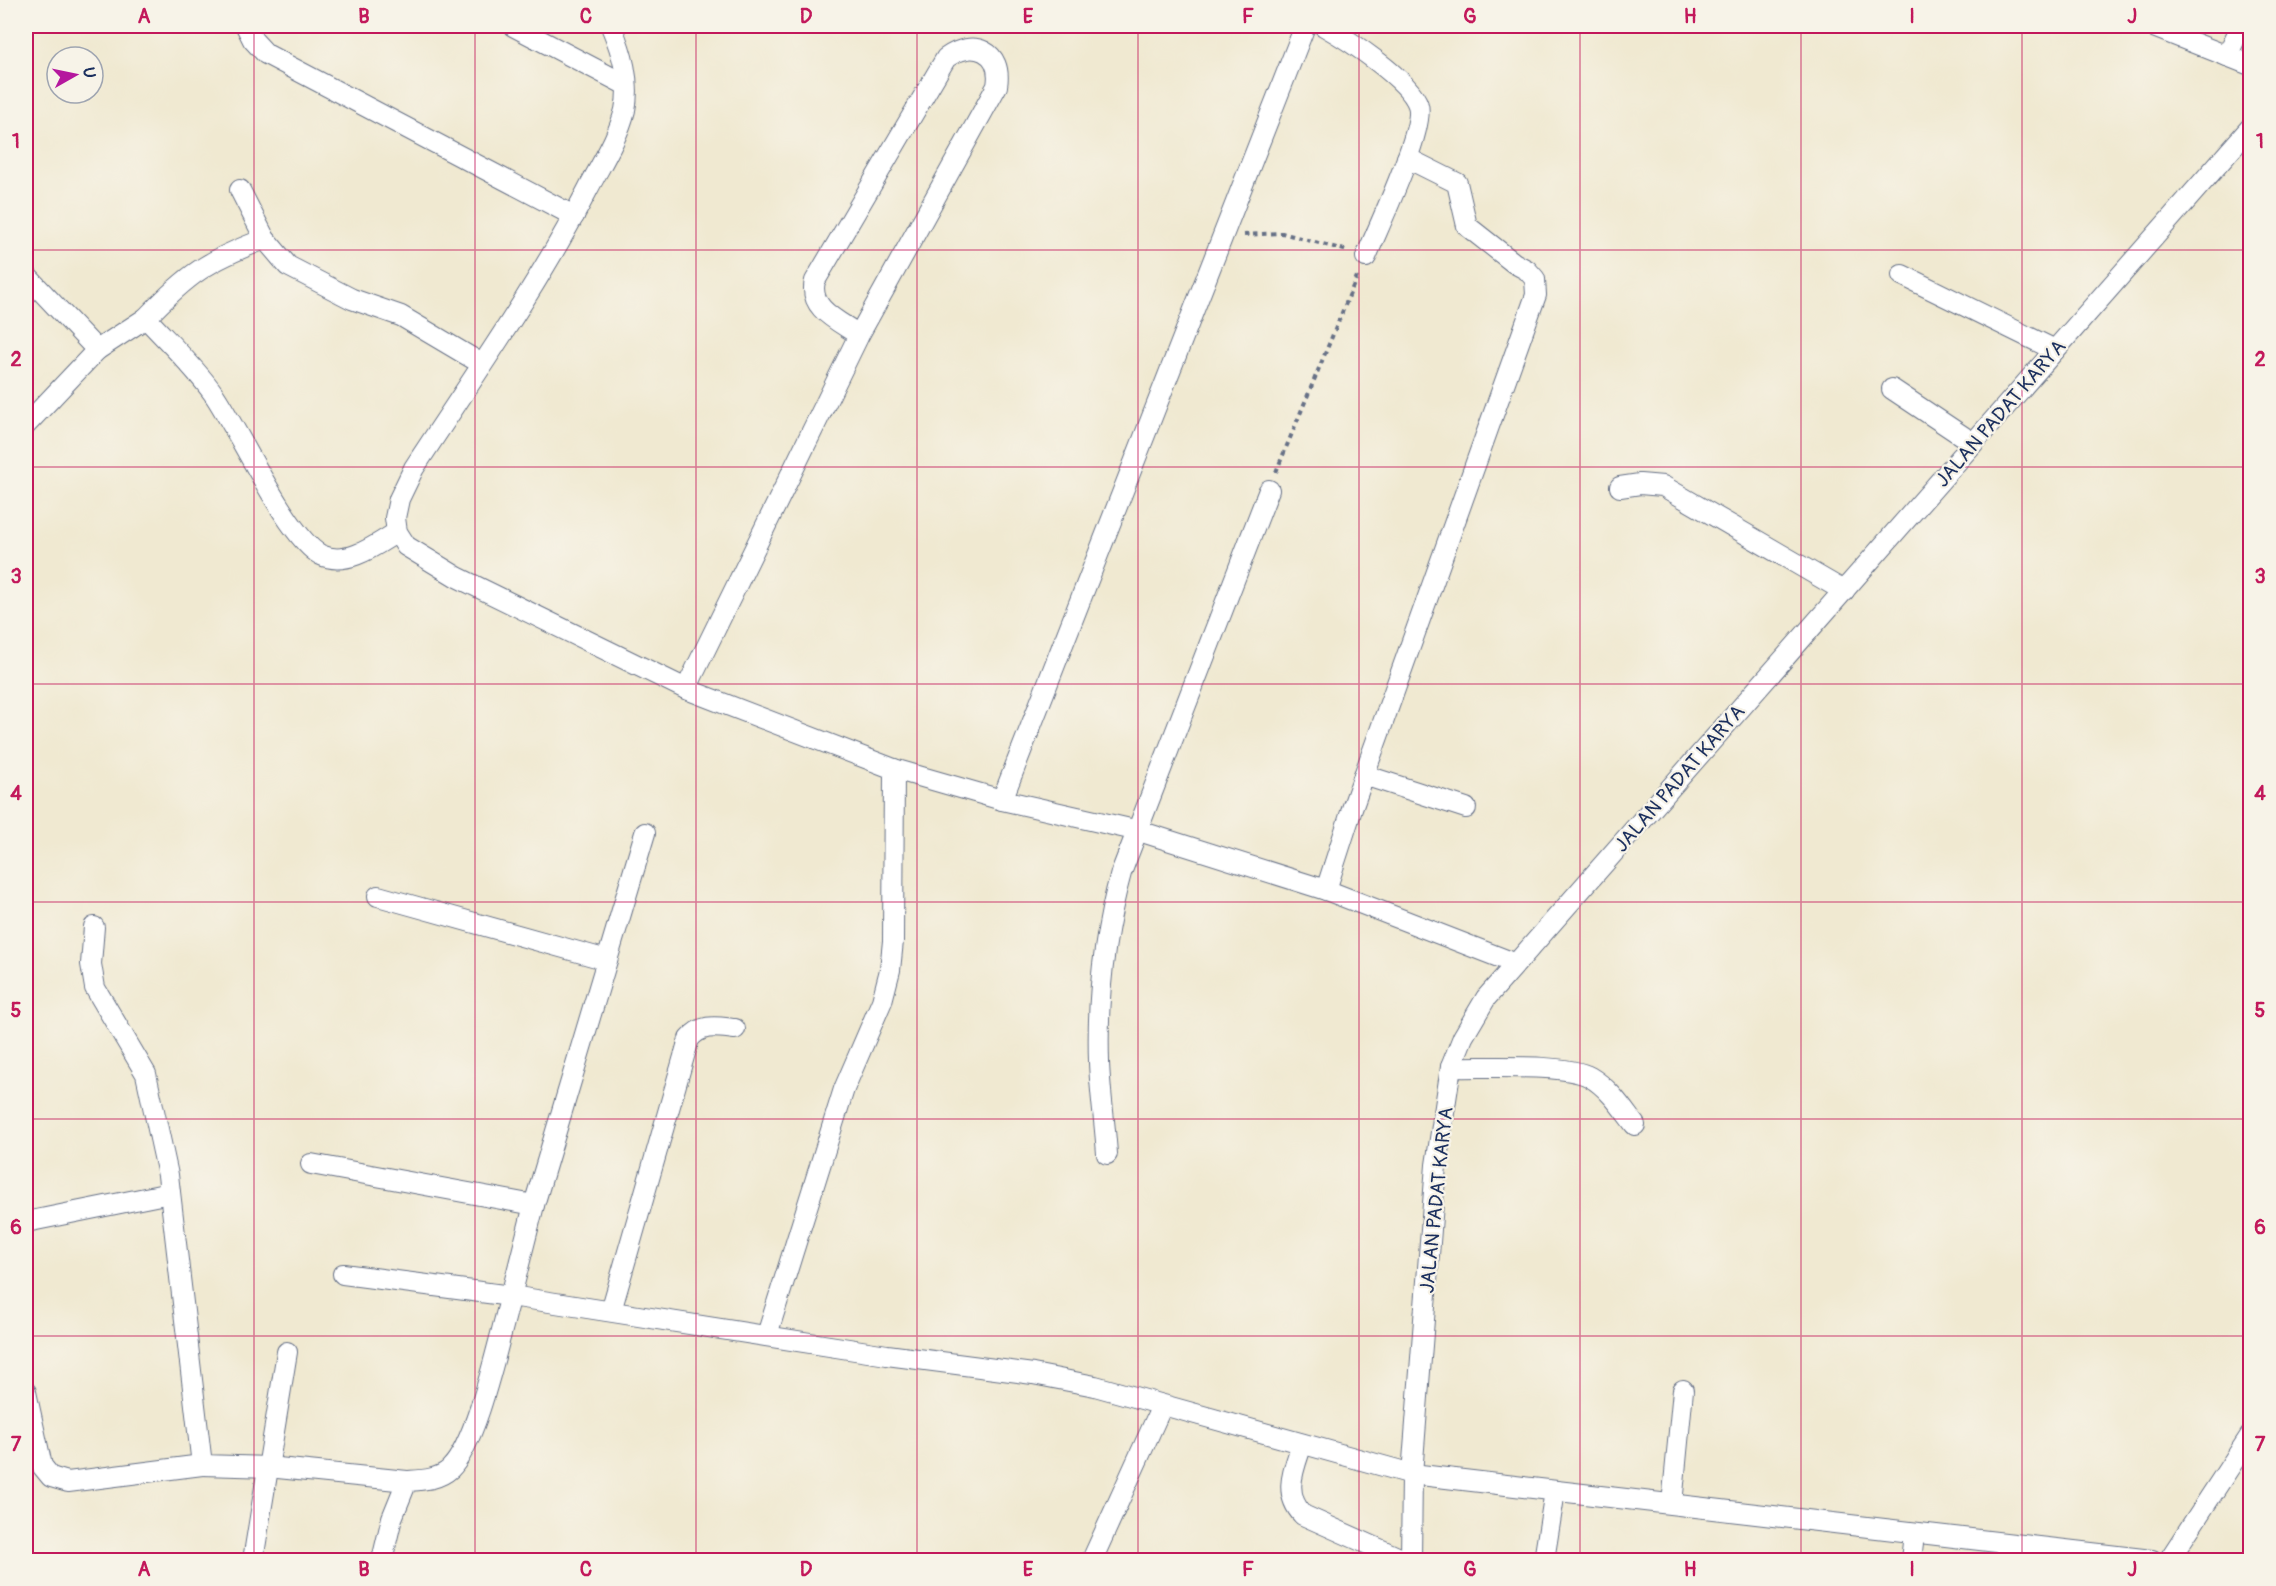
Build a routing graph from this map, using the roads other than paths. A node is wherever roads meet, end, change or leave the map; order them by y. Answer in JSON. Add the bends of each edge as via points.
{"nodes":[{"id":1,"x":246,"y":26,"type":"edge"},
{"id":2,"x":513,"y":26,"type":"edge"},
{"id":3,"x":611,"y":26,"type":"edge"},
{"id":4,"x":1305,"y":26,"type":"edge"},
{"id":5,"x":1324,"y":26,"type":"edge"},
{"id":6,"x":2151,"y":26,"type":"edge"},
{"id":7,"x":2241,"y":26,"type":"edge"},
{"id":8,"x":2227,"y":56,"type":"junction"},
{"id":9,"x":2250,"y":65,"type":"edge"},
{"id":10,"x":626,"y":85,"type":"junction"},
{"id":11,"x":2250,"y":128,"type":"edge"},
{"id":12,"x":1407,"y":158,"type":"junction"},
{"id":13,"x":240,"y":189,"type":"dead end"},
{"id":14,"x":574,"y":216,"type":"junction"},
{"id":15,"x":265,"y":239,"type":"junction"},
{"id":16,"x":1366,"y":257,"type":"road end"},
{"id":17,"x":26,"y":275,"type":"edge"},
{"id":18,"x":1902,"y":275,"type":"dead end"},
{"id":19,"x":146,"y":318,"type":"junction"},
{"id":20,"x":859,"y":335,"type":"junction"},
{"id":21,"x":96,"y":350,"type":"junction"},
{"id":22,"x":2055,"y":350,"type":"junction"},
{"id":23,"x":482,"y":364,"type":"junction"},
{"id":24,"x":1892,"y":389,"type":"dead end"},
{"id":25,"x":26,"y":425,"type":"edge"},
{"id":26,"x":1973,"y":443,"type":"junction"},
{"id":27,"x":1620,"y":488,"type":"dead end"},
{"id":28,"x":1269,"y":490,"type":"road end"},
{"id":29,"x":397,"y":532,"type":"junction"},
{"id":30,"x":1844,"y":591,"type":"junction"},
{"id":31,"x":686,"y":689,"type":"junction"},
{"id":32,"x":894,"y":769,"type":"junction"},
{"id":33,"x":1364,"y":775,"type":"junction"},
{"id":34,"x":1002,"y":800,"type":"junction"},
{"id":35,"x":1466,"y":808,"type":"dead end"},
{"id":36,"x":1139,"y":831,"type":"junction"},
{"id":37,"x":645,"y":832,"type":"dead end"},
{"id":38,"x":1326,"y":890,"type":"junction"},
{"id":39,"x":378,"y":896,"type":"dead end"},
{"id":40,"x":94,"y":927,"type":"dead end"},
{"id":41,"x":607,"y":960,"type":"junction"},
{"id":42,"x":1514,"y":963,"type":"junction"},
{"id":43,"x":735,"y":1029,"type":"dead end"},
{"id":44,"x":1451,"y":1067,"type":"junction"},
{"id":45,"x":1635,"y":1125,"type":"dead end"},
{"id":46,"x":1107,"y":1154,"type":"dead end"},
{"id":47,"x":311,"y":1164,"type":"dead end"},
{"id":48,"x":170,"y":1193,"type":"junction"},
{"id":49,"x":534,"y":1205,"type":"junction"},
{"id":50,"x":26,"y":1222,"type":"edge"},
{"id":51,"x":344,"y":1274,"type":"dead end"},
{"id":52,"x":511,"y":1296,"type":"junction"},
{"id":53,"x":611,"y":1311,"type":"junction"},
{"id":54,"x":767,"y":1335,"type":"junction"},
{"id":55,"x":287,"y":1353,"type":"dead end"},
{"id":56,"x":1683,"y":1390,"type":"dead end"},
{"id":57,"x":26,"y":1392,"type":"edge"},
{"id":58,"x":1162,"y":1406,"type":"junction"},
{"id":59,"x":2250,"y":1436,"type":"edge"},
{"id":60,"x":1302,"y":1444,"type":"junction"},
{"id":61,"x":202,"y":1465,"type":"junction"},
{"id":62,"x":268,"y":1467,"type":"junction"},
{"id":63,"x":1412,"y":1474,"type":"junction"},
{"id":64,"x":407,"y":1482,"type":"junction"},
{"id":65,"x":1555,"y":1491,"type":"junction"},
{"id":66,"x":1672,"y":1504,"type":"junction"},
{"id":67,"x":1914,"y":1534,"type":"junction"},
{"id":68,"x":2089,"y":1557,"type":"edge"},
{"id":69,"x":253,"y":1560,"type":"edge"},
{"id":70,"x":382,"y":1560,"type":"edge"},
{"id":71,"x":1092,"y":1560,"type":"edge"},
{"id":72,"x":1404,"y":1560,"type":"edge"},
{"id":73,"x":1411,"y":1560,"type":"edge"},
{"id":74,"x":1544,"y":1560,"type":"edge"},
{"id":75,"x":1911,"y":1560,"type":"edge"},
{"id":76,"x":2152,"y":1560,"type":"edge"},
{"id":77,"x":2169,"y":1560,"type":"edge"}],
"edges":[{"from":1,"to":14,"type":"street","via":[[266,54]]},
{"from":2,"to":10,"type":"street"},
{"from":3,"to":10,"type":"street","via":[[624,59]]},
{"from":4,"to":34,"type":"street"},
{"from":5,"to":12,"type":"street","via":[[1358,46],[1411,93],[1418,104],[1418,125]]},
{"from":6,"to":8,"type":"street"},
{"from":7,"to":8,"type":"street"},
{"from":8,"to":9,"type":"street"},
{"from":10,"to":14,"type":"street","via":[[618,131]]},
{"from":11,"to":22,"type":"street","name":"JALAN PADAT KARYA"},
{"from":12,"to":16,"type":"street"},
{"from":12,"to":33,"type":"street","via":[[1457,183],[1467,226],[1527,270],[1537,286]]},
{"from":13,"to":15,"type":"street"},
{"from":14,"to":23,"type":"street"},
{"from":15,"to":19,"type":"street","via":[[211,261],[172,290]]},
{"from":15,"to":23,"type":"street","via":[[288,266],[352,299],[401,316]]},
{"from":17,"to":21,"type":"street"},
{"from":18,"to":22,"type":"street"},
{"from":19,"to":21,"type":"street"},
{"from":19,"to":29,"type":"street","via":[[212,392],[279,504],[313,550],[324,556],[349,556]]},
{"from":20,"to":20,"type":"street","via":[[997,86],[999,75],[987,52],[976,48],[946,58],[815,281],[814,296],[819,307]]},
{"from":20,"to":31,"type":"street"},
{"from":21,"to":25,"type":"street"},
{"from":22,"to":26,"type":"street","name":"JALAN PADAT KARYA"},
{"from":23,"to":29,"type":"street","via":[[414,468],[394,518]]},
{"from":24,"to":26,"type":"street"},
{"from":26,"to":30,"type":"street","name":"JALAN PADAT KARYA"},
{"from":27,"to":30,"type":"street","via":[[1640,484],[1663,486]]},
{"from":28,"to":36,"type":"street"},
{"from":29,"to":31,"type":"street","via":[[406,546],[458,578]]},
{"from":30,"to":42,"type":"street","name":"JALAN PADAT KARYA"},
{"from":31,"to":32,"type":"street"},
{"from":32,"to":34,"type":"street"},
{"from":32,"to":54,"type":"street","via":[[894,941],[890,970],[882,1001],[844,1089]]},
{"from":33,"to":35,"type":"street"},
{"from":33,"to":38,"type":"street"},
{"from":34,"to":36,"type":"street"},
{"from":36,"to":38,"type":"street"},
{"from":36,"to":46,"type":"street","via":[[1121,873],[1104,948],[1099,1061]]},
{"from":37,"to":41,"type":"street"},
{"from":38,"to":42,"type":"street"},
{"from":39,"to":41,"type":"street"},
{"from":40,"to":48,"type":"street","via":[[91,964],[95,988],[146,1074]]},
{"from":41,"to":49,"type":"street"},
{"from":42,"to":44,"type":"street","name":"JALAN PADAT KARYA","via":[[1486,998]]},
{"from":43,"to":53,"type":"street","via":[[708,1026],[695,1031],[689,1039]]},
{"from":44,"to":45,"type":"street","via":[[1542,1069],[1588,1076],[1600,1084]]},
{"from":44,"to":63,"type":"street","name":"JALAN PADAT KARYA","via":[[1436,1165]]},
{"from":47,"to":49,"type":"street"},
{"from":48,"to":50,"type":"street"},
{"from":48,"to":61,"type":"street"},
{"from":49,"to":52,"type":"street"},
{"from":51,"to":52,"type":"street"},
{"from":52,"to":53,"type":"street"},
{"from":52,"to":64,"type":"street","via":[[472,1432],[461,1456],[448,1471],[432,1479]]},
{"from":53,"to":54,"type":"street"},
{"from":54,"to":58,"type":"street","via":[[1033,1374],[1095,1386]]},
{"from":55,"to":62,"type":"street"},
{"from":56,"to":66,"type":"street"},
{"from":57,"to":61,"type":"street","via":[[42,1466],[58,1480],[68,1482]]},
{"from":58,"to":60,"type":"street"},
{"from":58,"to":71,"type":"street"},
{"from":59,"to":77,"type":"street"},
{"from":60,"to":63,"type":"street"},
{"from":60,"to":72,"type":"street","via":[[1290,1487],[1296,1508],[1303,1515]]},
{"from":61,"to":62,"type":"street"},
{"from":62,"to":64,"type":"street"},
{"from":62,"to":69,"type":"street"},
{"from":63,"to":65,"type":"street"},
{"from":63,"to":73,"type":"street","name":"JALAN PADAT KARYA"},
{"from":64,"to":70,"type":"street","via":[[392,1518]]},
{"from":65,"to":66,"type":"street"},
{"from":65,"to":74,"type":"street"},
{"from":66,"to":67,"type":"street"},
{"from":67,"to":68,"type":"street"},
{"from":67,"to":75,"type":"street"},
{"from":68,"to":76,"type":"street"}]}
